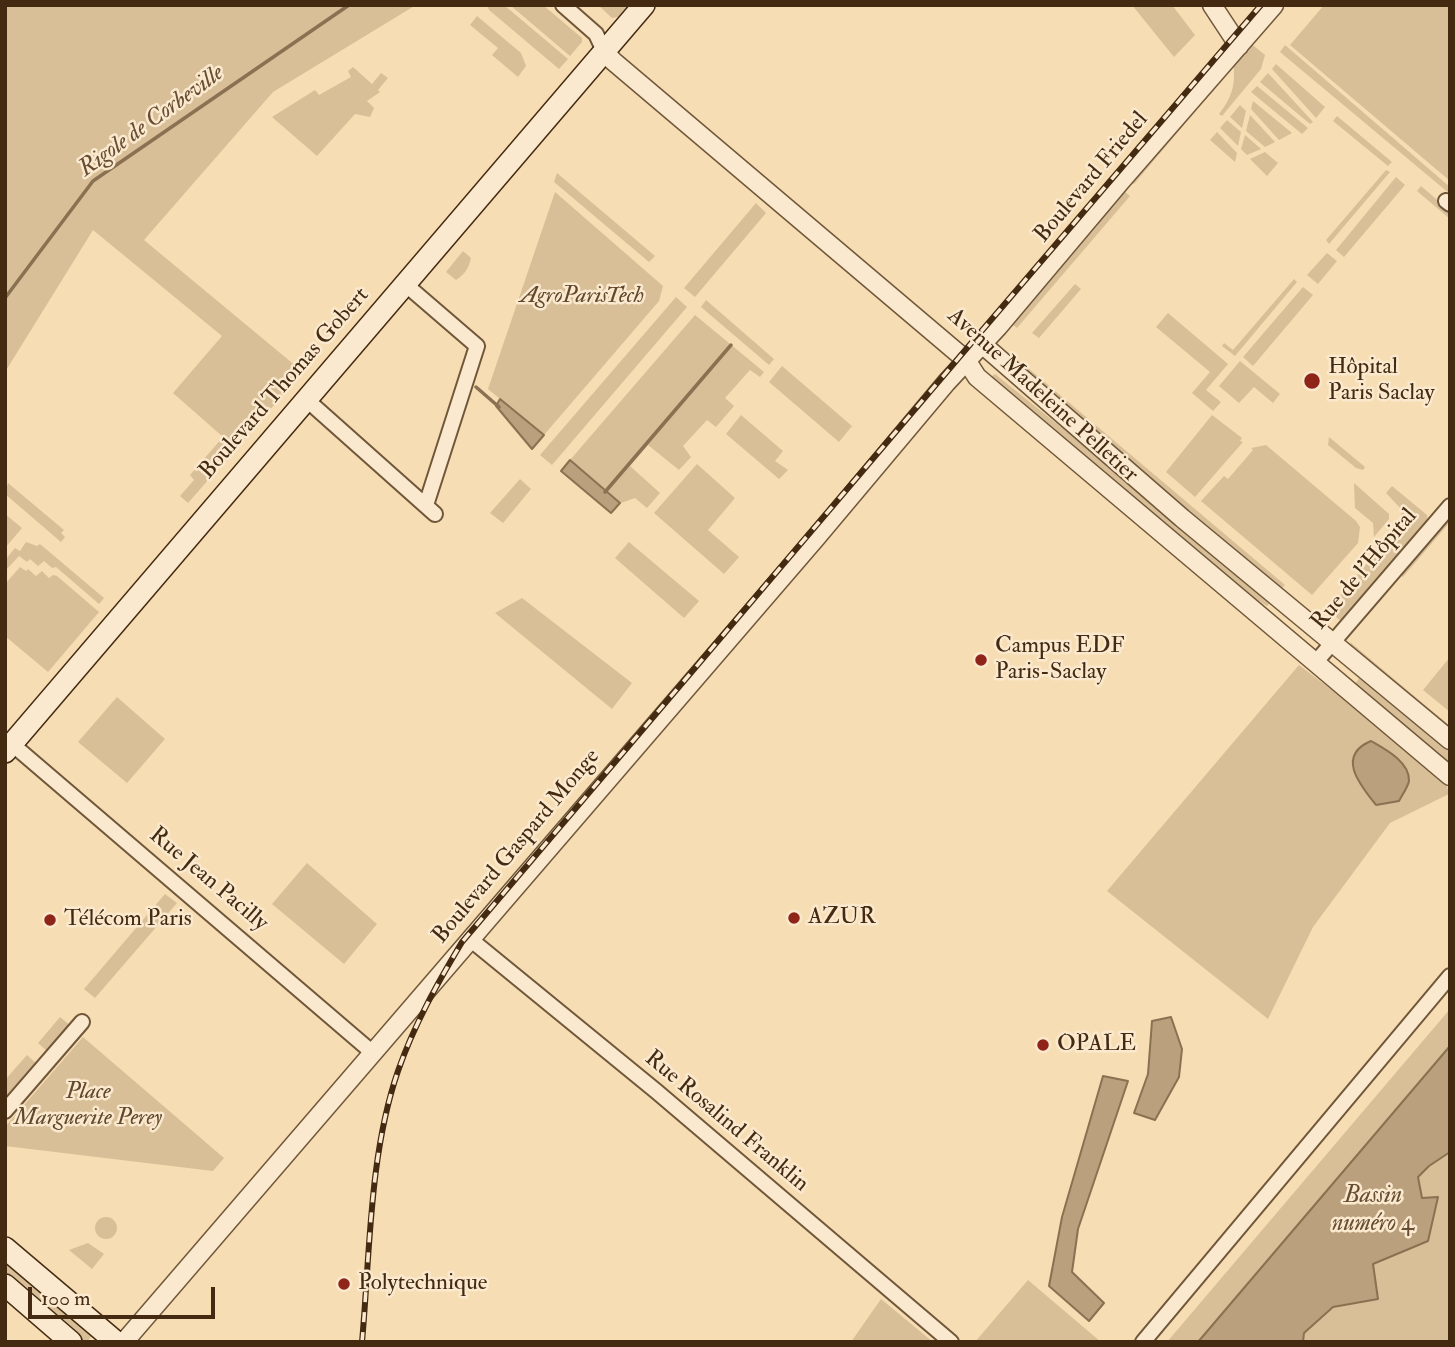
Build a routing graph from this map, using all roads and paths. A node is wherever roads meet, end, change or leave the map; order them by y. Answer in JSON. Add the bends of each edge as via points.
{"nodes":[{"id":1,"x":563,"y":5,"type":"edge"},
{"id":2,"x":644,"y":5,"type":"edge"},
{"id":3,"x":1212,"y":5,"type":"edge"},
{"id":4,"x":1274,"y":5,"type":"edge"},
{"id":5,"x":1240,"y":46,"type":"junction"},
{"id":6,"x":604,"y":51,"type":"junction"},
{"id":7,"x":405,"y":284,"type":"junction"},
{"id":8,"x":982,"y":344,"type":"junction"},
{"id":9,"x":966,"y":360,"type":"junction"},
{"id":10,"x":946,"y":383,"type":"joint"},
{"id":11,"x":307,"y":400,"type":"junction"},
{"id":12,"x":1450,"y":506,"type":"edge"},
{"id":13,"x":1334,"y":642,"type":"junction"},
{"id":14,"x":1315,"y":663,"type":"junction"},
{"id":15,"x":1450,"y":740,"type":"edge"},
{"id":16,"x":9,"y":748,"type":"edge"},
{"id":17,"x":1450,"y":776,"type":"edge"},
{"id":18,"x":470,"y":939,"type":"junction"},
{"id":19,"x":1450,"y":976,"type":"edge"},
{"id":20,"x":82,"y":1022,"type":"dead end"},
{"id":21,"x":373,"y":1053,"type":"junction"},
{"id":22,"x":5,"y":1111,"type":"edge"},
{"id":23,"x":5,"y":1248,"type":"edge"},
{"id":24,"x":5,"y":1285,"type":"edge"},
{"id":25,"x":71,"y":1342,"type":"edge"},
{"id":26,"x":117,"y":1342,"type":"edge"},
{"id":27,"x":124,"y":1342,"type":"edge"},
{"id":28,"x":951,"y":1342,"type":"edge"},
{"id":29,"x":1143,"y":1342,"type":"edge"}],
"edges":[{"from":1,"to":6,"type":"street","via":[[596,34]]},
{"from":2,"to":6,"type":"main road","name":"Boulevard Thomas Gobert"},
{"from":3,"to":5,"type":"street"},
{"from":4,"to":5,"type":"street","name":"Boulevard Friedel"},
{"from":5,"to":8,"type":"street","name":"Boulevard Friedel"},
{"from":6,"to":7,"type":"main road","name":"Boulevard Thomas Gobert"},
{"from":6,"to":9,"type":"street","name":"Avenue Madeleine Pelletier"},
{"from":7,"to":11,"type":"main road","name":"Boulevard Thomas Gobert"},
{"from":7,"to":11,"type":"street","via":[[477,346],[430,510]]},
{"from":8,"to":9,"type":"street","name":"Boulevard Friedel"},
{"from":8,"to":13,"type":"street","name":"Avenue Madeleine Pelletier","via":[[1182,518]]},
{"from":9,"to":10,"type":"street","name":"Boulevard Friedel"},
{"from":9,"to":14,"type":"street","name":"Avenue Madeleine Pelletier","via":[[977,377]]},
{"from":10,"to":18,"type":"street","name":"Boulevard Gaspard Monge"},
{"from":11,"to":16,"type":"main road","name":"Boulevard Thomas Gobert"},
{"from":12,"to":13,"type":"street","name":"Rue de l'Hôpital"},
{"from":13,"to":14,"type":"street","name":"Rue de l'Hôpital"},
{"from":13,"to":15,"type":"street","name":"Avenue Madeleine Pelletier"},
{"from":14,"to":17,"type":"street","name":"Avenue Madeleine Pelletier"},
{"from":16,"to":21,"type":"street","name":"Rue Jean Pacilly"},
{"from":18,"to":21,"type":"street","name":"Boulevard Gaspard Monge"},
{"from":18,"to":28,"type":"street","name":"Rue Rosalind Franklin"},
{"from":19,"to":29,"type":"street"},
{"from":20,"to":22,"type":"street"},
{"from":21,"to":27,"type":"street","name":"Boulevard Gaspard Monge"},
{"from":23,"to":26,"type":"main road"},
{"from":24,"to":25,"type":"main road"}]}
